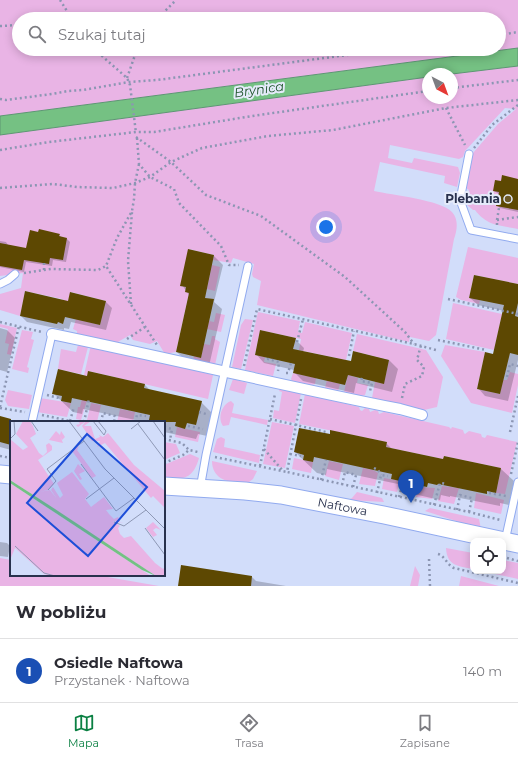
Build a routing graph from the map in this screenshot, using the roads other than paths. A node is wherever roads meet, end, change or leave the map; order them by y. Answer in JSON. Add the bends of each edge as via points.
{"nodes":[{"id":1,"x":469,"y":154,"type":"road end"},
{"id":2,"x":518,"y":239,"type":"edge"},
{"id":3,"x":248,"y":266,"type":"road end"},
{"id":4,"x":15,"y":274,"type":"road end"},
{"id":5,"x":0,"y":284,"type":"edge"},
{"id":6,"x":52,"y":334,"type":"joint"},
{"id":7,"x":224,"y":372,"type":"junction"},
{"id":8,"x":422,"y":415,"type":"dead end"},
{"id":9,"x":32,"y":421,"type":"edge"},
{"id":10,"x":0,"y":474,"type":"edge"},
{"id":11,"x":10,"y":475,"type":"edge"},
{"id":12,"x":518,"y":482,"type":"edge"},
{"id":13,"x":165,"y":486,"type":"edge"},
{"id":14,"x":200,"y":489,"type":"junction"},
{"id":15,"x":509,"y":548,"type":"edge"}],
"edges":[{"from":1,"to":2,"type":"lane","via":[[460,200],[471,230]]},
{"from":3,"to":7,"type":"lane"},
{"from":4,"to":5,"type":"lane"},
{"from":6,"to":7,"type":"street"},
{"from":6,"to":9,"type":"lane"},
{"from":7,"to":8,"type":"street"},
{"from":7,"to":14,"type":"lane"},
{"from":10,"to":11,"type":"street"},
{"from":12,"to":15,"type":"lane","via":[[509,522]]},
{"from":13,"to":14,"type":"street","name":"Naftowa"},
{"from":14,"to":15,"type":"street","name":"Naftowa","via":[[281,495],[340,506]]}]}
